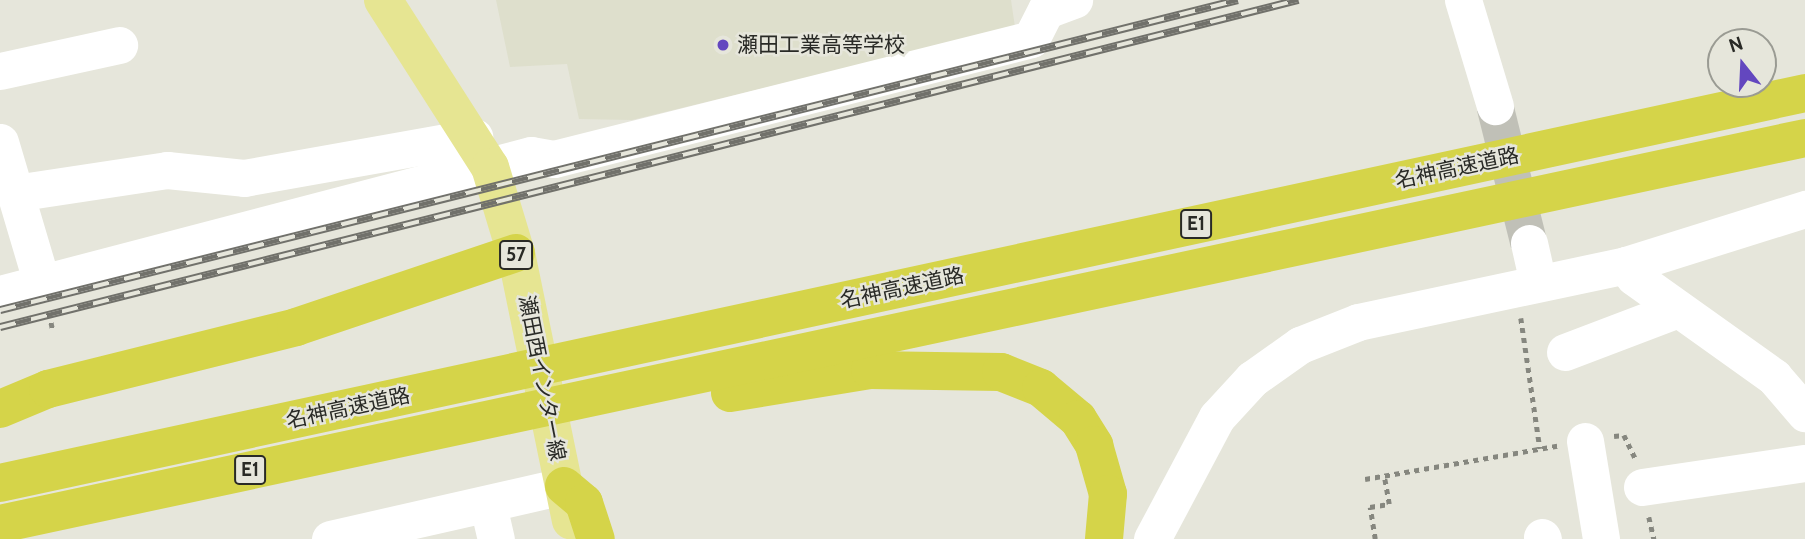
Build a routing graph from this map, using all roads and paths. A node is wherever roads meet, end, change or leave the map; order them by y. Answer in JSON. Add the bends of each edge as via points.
{"nodes":[{"id":1,"x":383,"y":0,"type":"edge"},
{"id":2,"x":1074,"y":0,"type":"edge"},
{"id":3,"x":1464,"y":0,"type":"edge"},
{"id":4,"x":119,"y":45,"type":"dead end"},
{"id":5,"x":0,"y":71,"type":"edge"},
{"id":6,"x":1805,"y":93,"type":"edge"},
{"id":7,"x":1495,"y":106,"type":"tunnel mouth"},
{"id":8,"x":1805,"y":138,"type":"edge"},
{"id":9,"x":0,"y":142,"type":"edge"},
{"id":10,"x":482,"y":152,"type":"junction"},
{"id":11,"x":15,"y":193,"type":"junction"},
{"id":12,"x":1805,"y":209,"type":"edge"},
{"id":13,"x":1529,"y":243,"type":"tunnel mouth"},
{"id":14,"x":516,"y":253,"type":"junction"},
{"id":15,"x":1626,"y":265,"type":"junction"},
{"id":16,"x":42,"y":284,"type":"junction"},
{"id":17,"x":1527,"y":284,"type":"junction"},
{"id":18,"x":0,"y":294,"type":"edge"},
{"id":19,"x":1678,"y":309,"type":"junction"},
{"id":20,"x":1565,"y":352,"type":"dead end"},
{"id":21,"x":601,"y":406,"type":"junction"},
{"id":22,"x":0,"y":409,"type":"edge"},
{"id":23,"x":1805,"y":413,"type":"edge"},
{"id":24,"x":1586,"y":442,"type":"junction"},
{"id":25,"x":1540,"y":449,"type":"junction"},
{"id":26,"x":1805,"y":463,"type":"edge"},
{"id":27,"x":1384,"y":475,"type":"junction"},
{"id":28,"x":1365,"y":479,"type":"dead end"},
{"id":29,"x":0,"y":483,"type":"edge"},
{"id":30,"x":564,"y":486,"type":"junction"},
{"id":31,"x":1642,"y":487,"type":"junction"},
{"id":32,"x":492,"y":522,"type":"edge"},
{"id":33,"x":0,"y":524,"type":"edge"},
{"id":34,"x":330,"y":539,"type":"edge"},
{"id":35,"x":576,"y":539,"type":"edge"},
{"id":36,"x":596,"y":539,"type":"edge"},
{"id":37,"x":1104,"y":539,"type":"edge"},
{"id":38,"x":1152,"y":539,"type":"edge"},
{"id":39,"x":1375,"y":539,"type":"edge"},
{"id":40,"x":1601,"y":539,"type":"edge"},
{"id":41,"x":1654,"y":539,"type":"edge"}],
"edges":[{"from":1,"to":10,"type":"main road","name":"瀬田西インター線","number":"57"},
{"from":2,"to":10,"type":"street","via":[[1046,10],[1031,39],[554,159]]},
{"from":3,"to":7,"type":"street"},
{"from":4,"to":5,"type":"street"},
{"from":6,"to":29,"type":"highway","name":"名神高速道路","number":"E1"},
{"from":8,"to":21,"type":"highway","name":"名神高速道路","number":"E1"},
{"from":9,"to":11,"type":"street"},
{"from":10,"to":11,"type":"street","via":[[244,178],[167,170]]},
{"from":10,"to":14,"type":"main road","name":"瀬田西インター線","number":"57"},
{"from":10,"to":16,"type":"street"},
{"from":11,"to":16,"type":"street"},
{"from":12,"to":15,"type":"street"},
{"from":13,"to":17,"type":"street"},
{"from":14,"to":22,"type":"highway","via":[[296,327],[48,389]]},
{"from":14,"to":30,"type":"main road","name":"瀬田西インター線","number":"57"},
{"from":15,"to":17,"type":"street"},
{"from":15,"to":19,"type":"street"},
{"from":16,"to":18,"type":"street"},
{"from":17,"to":25,"type":"path"},
{"from":17,"to":38,"type":"street","via":[[1358,322],[1300,345],[1252,379],[1217,417]]},
{"from":19,"to":20,"type":"street"},
{"from":19,"to":23,"type":"street","via":[[1742,351]]},
{"from":21,"to":33,"type":"highway","name":"名神高速道路","number":"E1","via":[[324,455]]},
{"from":21,"to":37,"type":"highway","via":[[870,370],[1001,372],[1041,388],[1078,419],[1094,445],[1108,494]]},
{"from":24,"to":25,"type":"path"},
{"from":24,"to":31,"type":"path","via":[[1624,435],[1632,444]]},
{"from":24,"to":40,"type":"street"},
{"from":25,"to":27,"type":"path"},
{"from":26,"to":31,"type":"street"},
{"from":27,"to":28,"type":"path"},
{"from":27,"to":39,"type":"path","via":[[1389,504],[1370,507]]},
{"from":30,"to":32,"type":"street"},
{"from":30,"to":35,"type":"main road","name":"瀬田西インター線","number":"57"},
{"from":30,"to":36,"type":"highway","via":[[584,503]]},
{"from":31,"to":41,"type":"path"},
{"from":32,"to":34,"type":"street"}]}
